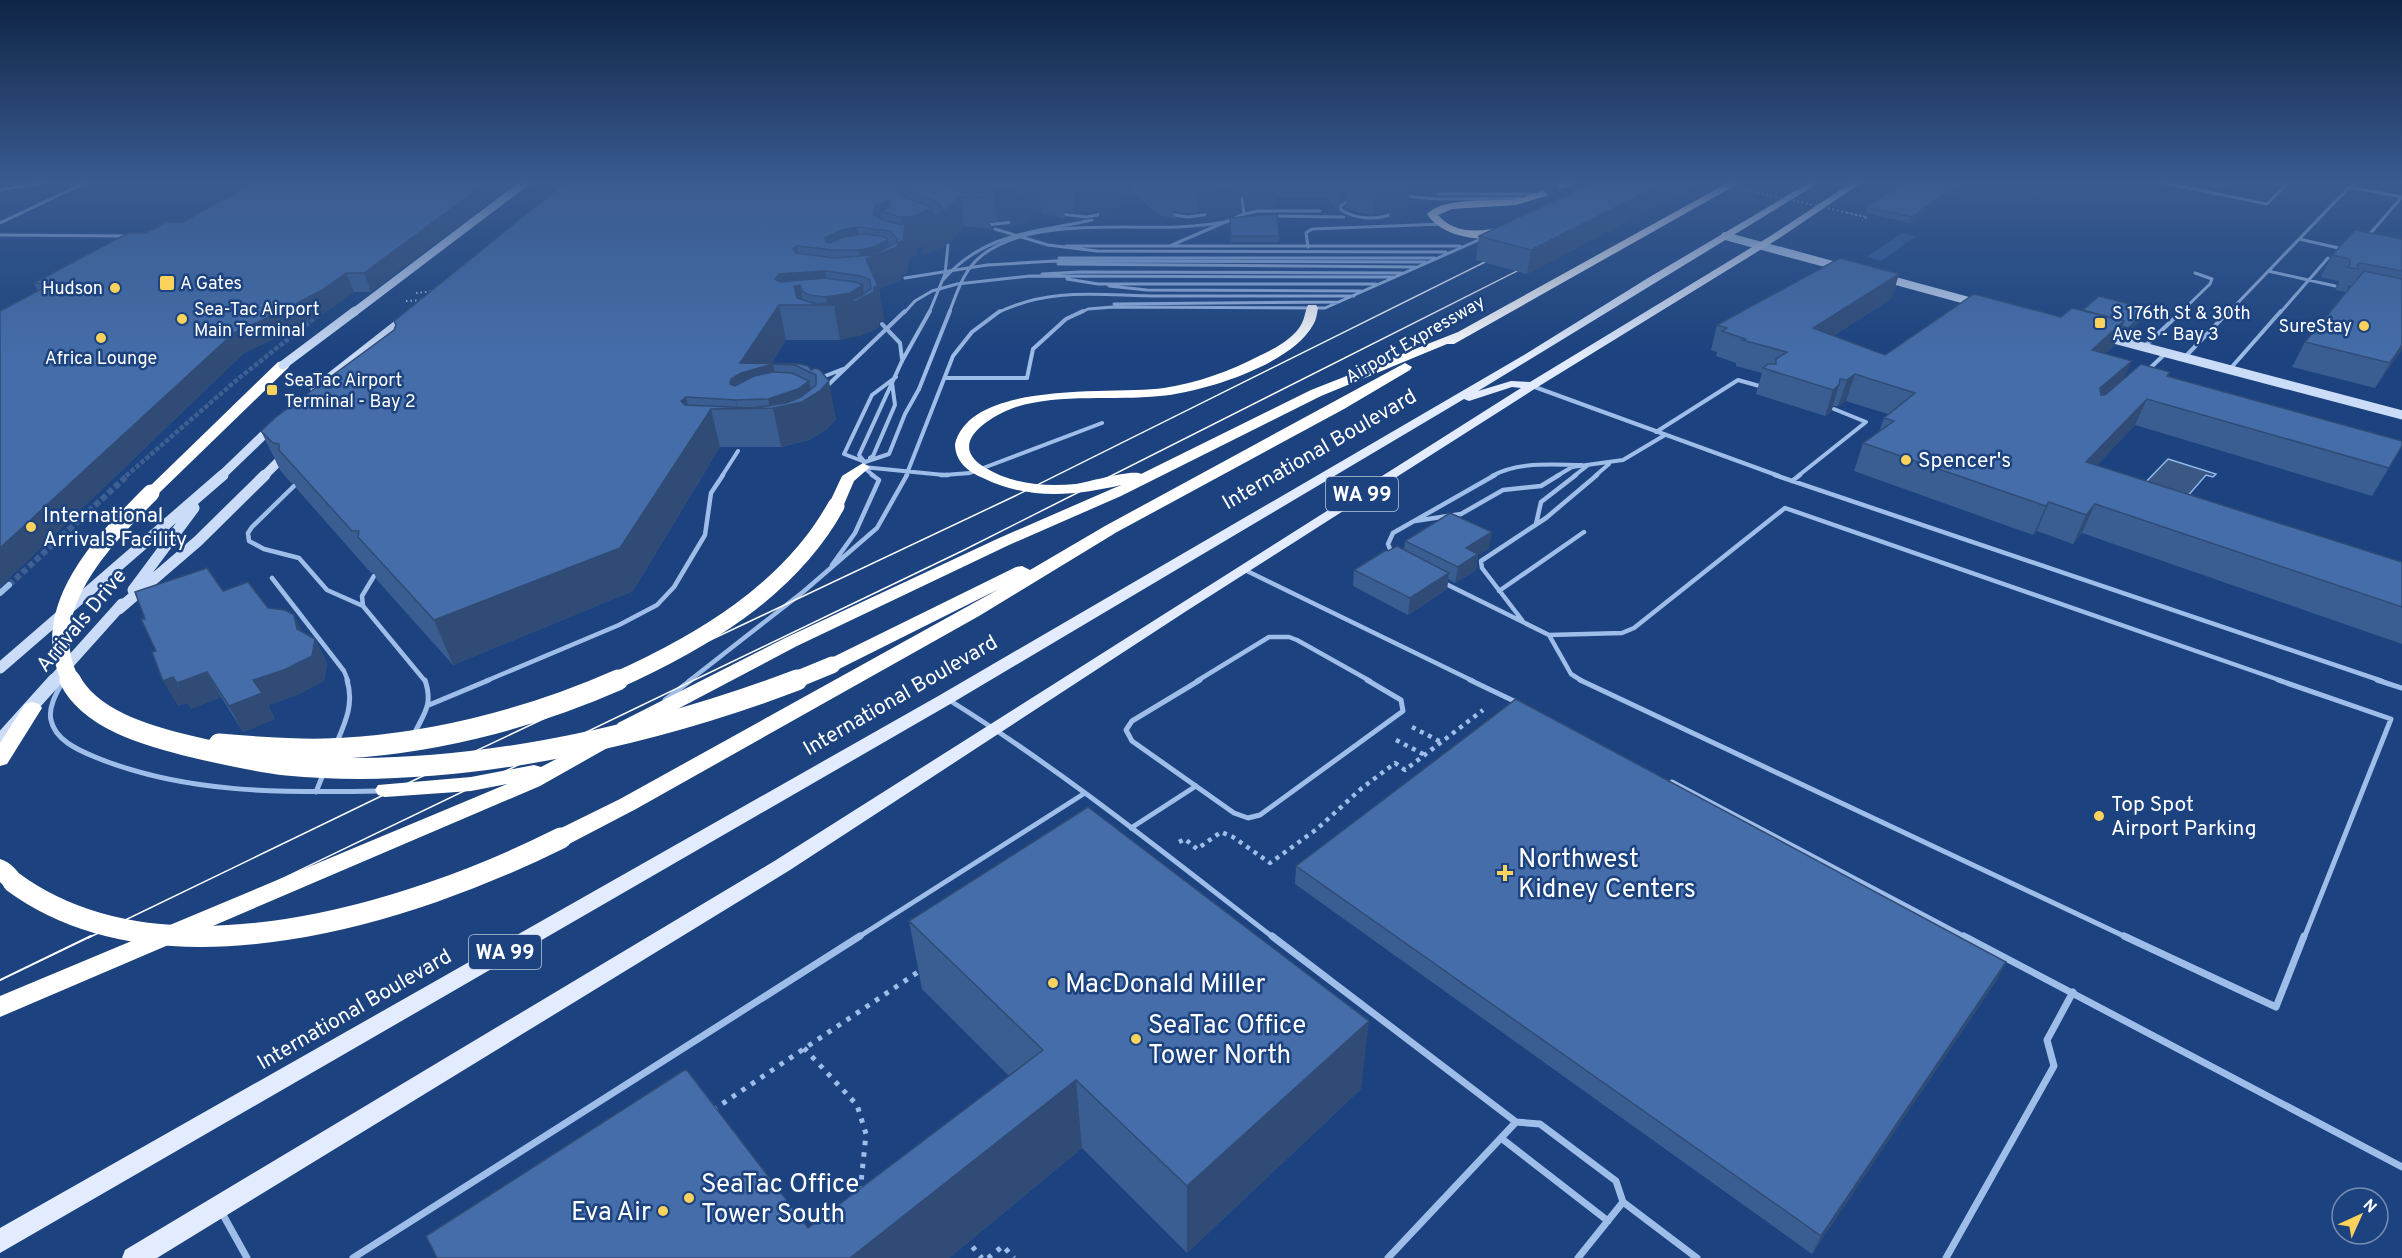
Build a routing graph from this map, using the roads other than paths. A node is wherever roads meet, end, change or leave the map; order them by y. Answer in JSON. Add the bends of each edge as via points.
{"nodes":[{"id":1,"x":2299,"y":239,"type":"edge"},
{"id":2,"x":449,"y":240,"type":"edge"},
{"id":3,"x":999,"y":240,"type":"edge"},
{"id":4,"x":1018,"y":240,"type":"edge"},
{"id":5,"x":1029,"y":240,"type":"edge"},
{"id":6,"x":1185,"y":240,"type":"edge"},
{"id":7,"x":1307,"y":240,"type":"edge"},
{"id":8,"x":1479,"y":240,"type":"edge"},
{"id":9,"x":1632,"y":240,"type":"edge"},
{"id":10,"x":1719,"y":240,"type":"edge"},
{"id":11,"x":1740,"y":240,"type":"edge"},
{"id":12,"x":1769,"y":240,"type":"edge"},
{"id":13,"x":2302,"y":240,"type":"edge"},
{"id":14,"x":2365,"y":240,"type":"edge"},
{"id":15,"x":2363,"y":242,"type":"edge"},
{"id":16,"x":1040,"y":243,"type":"junction"},
{"id":17,"x":948,"y":245,"type":"edge"},
{"id":18,"x":1761,"y":245,"type":"junction"},
{"id":19,"x":1170,"y":246,"type":"junction"},
{"id":20,"x":1465,"y":246,"type":"junction"},
{"id":21,"x":1308,"y":247,"type":"junction"},
{"id":22,"x":2337,"y":247,"type":"junction"},
{"id":23,"x":1065,"y":248,"type":"junction"},
{"id":24,"x":2346,"y":249,"type":"edge"},
{"id":25,"x":2334,"y":251,"type":"edge"},
{"id":26,"x":1451,"y":252,"type":"junction"},
{"id":27,"x":1133,"y":257,"type":"junction"},
{"id":28,"x":1440,"y":257,"type":"junction"},
{"id":29,"x":2328,"y":258,"type":"dead end"},
{"id":30,"x":1015,"y":262,"type":"junction"},
{"id":31,"x":1034,"y":262,"type":"junction"},
{"id":32,"x":1429,"y":262,"type":"junction"},
{"id":33,"x":1064,"y":264,"type":"junction"},
{"id":34,"x":1419,"y":267,"type":"junction"},
{"id":35,"x":1850,"y":269,"type":"edge"},
{"id":36,"x":2268,"y":271,"type":"junction"},
{"id":37,"x":1130,"y":272,"type":"junction"},
{"id":38,"x":1407,"y":272,"type":"junction"},
{"id":39,"x":2195,"y":273,"type":"dead end"},
{"id":40,"x":1871,"y":275,"type":"edge"},
{"id":41,"x":1043,"y":277,"type":"junction"},
{"id":42,"x":904,"y":278,"type":"edge"},
{"id":43,"x":1000,"y":278,"type":"junction"},
{"id":44,"x":1395,"y":278,"type":"junction"},
{"id":45,"x":2309,"y":280,"type":"junction"},
{"id":46,"x":942,"y":281,"type":"junction"},
{"id":47,"x":1088,"y":283,"type":"junction"},
{"id":48,"x":1381,"y":284,"type":"junction"},
{"id":49,"x":2335,"y":286,"type":"edge"},
{"id":50,"x":1367,"y":291,"type":"junction"},
{"id":51,"x":1085,"y":293,"type":"junction"},
{"id":52,"x":1354,"y":296,"type":"junction"},
{"id":53,"x":1143,"y":302,"type":"junction"},
{"id":54,"x":1342,"y":302,"type":"junction"},
{"id":55,"x":1989,"y":306,"type":"edge"},
{"id":56,"x":1094,"y":308,"type":"junction"},
{"id":57,"x":1312,"y":308,"type":"junction"},
{"id":58,"x":417,"y":309,"type":"edge"},
{"id":59,"x":882,"y":324,"type":"dead end"},
{"id":60,"x":2088,"y":332,"type":"edge"},
{"id":61,"x":1459,"y":335,"type":"junction"},
{"id":62,"x":2144,"y":347,"type":"junction"},
{"id":63,"x":2166,"y":352,"type":"junction"},
{"id":64,"x":1528,"y":357,"type":"junction"},
{"id":65,"x":2184,"y":358,"type":"junction"},
{"id":66,"x":902,"y":361,"type":"junction"},
{"id":67,"x":284,"y":365,"type":"joint"},
{"id":68,"x":845,"y":369,"type":"junction"},
{"id":69,"x":2230,"y":370,"type":"junction"},
{"id":70,"x":2142,"y":376,"type":"edge"},
{"id":71,"x":896,"y":377,"type":"junction"},
{"id":72,"x":946,"y":378,"type":"junction"},
{"id":73,"x":813,"y":381,"type":"edge"},
{"id":74,"x":892,"y":383,"type":"junction"},
{"id":75,"x":1532,"y":386,"type":"junction"},
{"id":76,"x":1766,"y":387,"type":"dead end"},
{"id":77,"x":824,"y":389,"type":"edge"},
{"id":78,"x":304,"y":399,"type":"edge"},
{"id":79,"x":1436,"y":409,"type":"junction"},
{"id":80,"x":1834,"y":410,"type":"edge"},
{"id":81,"x":2402,"y":415,"type":"edge"},
{"id":82,"x":281,"y":419,"type":"edge"},
{"id":83,"x":1102,"y":423,"type":"dead end"},
{"id":84,"x":1656,"y":432,"type":"junction"},
{"id":85,"x":1665,"y":435,"type":"junction"},
{"id":86,"x":297,"y":444,"type":"edge"},
{"id":87,"x":738,"y":451,"type":"edge"},
{"id":88,"x":1184,"y":460,"type":"junction"},
{"id":89,"x":1615,"y":462,"type":"junction"},
{"id":90,"x":1594,"y":464,"type":"junction"},
{"id":91,"x":864,"y":465,"type":"junction"},
{"id":92,"x":1582,"y":465,"type":"junction"},
{"id":93,"x":978,"y":471,"type":"junction"},
{"id":94,"x":908,"y":472,"type":"junction"},
{"id":95,"x":1792,"y":481,"type":"junction"},
{"id":96,"x":294,"y":486,"type":"edge"},
{"id":97,"x":207,"y":490,"type":"junction"},
{"id":98,"x":1413,"y":522,"type":"junction"},
{"id":99,"x":1536,"y":524,"type":"junction"},
{"id":100,"x":1111,"y":530,"type":"junction"},
{"id":101,"x":1584,"y":532,"type":"dead end"},
{"id":102,"x":1401,"y":561,"type":"edge"},
{"id":103,"x":828,"y":569,"type":"junction"},
{"id":104,"x":1244,"y":569,"type":"junction"},
{"id":105,"x":374,"y":576,"type":"edge"},
{"id":106,"x":272,"y":578,"type":"dead end"},
{"id":107,"x":1442,"y":582,"type":"edge"},
{"id":108,"x":9,"y":585,"type":"tunnel mouth"},
{"id":109,"x":1499,"y":591,"type":"junction"},
{"id":110,"x":0,"y":593,"type":"edge"},
{"id":111,"x":363,"y":606,"type":"junction"},
{"id":112,"x":119,"y":609,"type":"junction"},
{"id":113,"x":1524,"y":623,"type":"junction"},
{"id":114,"x":1549,"y":634,"type":"junction"},
{"id":115,"x":76,"y":656,"type":"junction"},
{"id":116,"x":0,"y":668,"type":"edge"},
{"id":117,"x":2402,"y":688,"type":"edge"},
{"id":118,"x":946,"y":699,"type":"junction"},
{"id":119,"x":429,"y":705,"type":"junction"},
{"id":120,"x":1523,"y":706,"type":"edge"},
{"id":121,"x":32,"y":708,"type":"junction"},
{"id":122,"x":626,"y":728,"type":"junction"},
{"id":123,"x":994,"y":728,"type":"junction"},
{"id":124,"x":154,"y":738,"type":"junction"},
{"id":125,"x":0,"y":741,"type":"edge"},
{"id":126,"x":407,"y":748,"type":"dead end"},
{"id":127,"x":401,"y":758,"type":"dead end"},
{"id":128,"x":0,"y":759,"type":"edge"},
{"id":129,"x":570,"y":760,"type":"junction"},
{"id":130,"x":396,"y":769,"type":"dead end"},
{"id":131,"x":1660,"y":777,"type":"edge"},
{"id":132,"x":388,"y":785,"type":"joint"},
{"id":133,"x":1196,"y":786,"type":"junction"},
{"id":134,"x":316,"y":792,"type":"junction"},
{"id":135,"x":1084,"y":793,"type":"junction"},
{"id":136,"x":1131,"y":828,"type":"junction"},
{"id":137,"x":7,"y":874,"type":"edge"},
{"id":138,"x":2073,"y":992,"type":"junction"},
{"id":139,"x":0,"y":1007,"type":"edge"},
{"id":140,"x":1516,"y":1122,"type":"junction"},
{"id":141,"x":1501,"y":1138,"type":"junction"},
{"id":142,"x":2402,"y":1167,"type":"edge"},
{"id":143,"x":1623,"y":1202,"type":"junction"},
{"id":144,"x":219,"y":1207,"type":"junction"},
{"id":145,"x":1608,"y":1221,"type":"junction"},
{"id":146,"x":0,"y":1241,"type":"edge"},
{"id":147,"x":134,"y":1258,"type":"edge"},
{"id":148,"x":247,"y":1258,"type":"edge"},
{"id":149,"x":354,"y":1258,"type":"edge"},
{"id":150,"x":1388,"y":1258,"type":"edge"},
{"id":151,"x":1578,"y":1258,"type":"edge"},
{"id":152,"x":1697,"y":1258,"type":"edge"},
{"id":153,"x":1946,"y":1258,"type":"edge"}],
"edges":[{"from":1,"to":36,"type":"lane"},
{"from":2,"to":67,"type":"main road","bridge":true},
{"from":3,"to":46,"type":"lane","bridge":true,"via":[[961,260]]},
{"from":4,"to":91,"type":"lane","bridge":true,"via":[[987,252],[964,276],[889,454]]},
{"from":5,"to":16,"type":"lane"},
{"from":6,"to":19,"type":"lane"},
{"from":7,"to":21,"type":"lane"},
{"from":8,"to":20,"type":"lane"},
{"from":9,"to":61,"type":"highway","name":"Airport Expressway"},
{"from":10,"to":64,"type":"main road","name":"International Boulevard","number":"WA 99"},
{"from":11,"to":18,"type":"main road"},
{"from":12,"to":18,"type":"main road","number":"WA 99"},
{"from":13,"to":22,"type":"lane"},
{"from":14,"to":15,"type":"lane"},
{"from":16,"to":19,"type":"lane"},
{"from":16,"to":23,"type":"lane"},
{"from":17,"to":46,"type":"lane","bridge":true},
{"from":18,"to":35,"type":"main road"},
{"from":18,"to":75,"type":"main road","number":"WA 99"},
{"from":19,"to":21,"type":"lane"},
{"from":20,"to":21,"type":"lane"},
{"from":20,"to":26,"type":"lane"},
{"from":22,"to":24,"type":"lane"},
{"from":22,"to":25,"type":"lane"},
{"from":23,"to":26,"type":"lane"},
{"from":23,"to":27,"type":"lane"},
{"from":26,"to":28,"type":"lane"},
{"from":27,"to":28,"type":"lane"},
{"from":27,"to":30,"type":"lane"},
{"from":28,"to":32,"type":"lane"},
{"from":29,"to":45,"type":"lane"},
{"from":30,"to":31,"type":"lane"},
{"from":30,"to":42,"type":"lane"},
{"from":31,"to":32,"type":"lane"},
{"from":31,"to":33,"type":"lane"},
{"from":32,"to":34,"type":"lane"},
{"from":33,"to":34,"type":"lane"},
{"from":33,"to":37,"type":"lane"},
{"from":34,"to":38,"type":"lane"},
{"from":36,"to":45,"type":"lane"},
{"from":36,"to":65,"type":"lane"},
{"from":37,"to":38,"type":"lane"},
{"from":37,"to":43,"type":"lane"},
{"from":38,"to":44,"type":"lane"},
{"from":39,"to":62,"type":"lane","via":[[2212,279],[2210,284]]},
{"from":40,"to":55,"type":"main road"},
{"from":41,"to":43,"type":"lane"},
{"from":41,"to":44,"type":"lane"},
{"from":41,"to":47,"type":"lane"},
{"from":43,"to":68,"type":"lane","via":[[945,286],[924,296]]},
{"from":44,"to":48,"type":"lane"},
{"from":45,"to":49,"type":"lane"},
{"from":45,"to":69,"type":"lane"},
{"from":46,"to":66,"type":"lane","bridge":true,"via":[[921,331]]},
{"from":47,"to":48,"type":"lane"},
{"from":47,"to":50,"type":"lane","via":[[1147,290]]},
{"from":48,"to":50,"type":"lane"},
{"from":50,"to":52,"type":"lane"},
{"from":51,"to":52,"type":"lane"},
{"from":51,"to":53,"type":"lane"},
{"from":51,"to":72,"type":"lane","via":[[1041,296],[998,312],[961,345]]},
{"from":52,"to":54,"type":"lane"},
{"from":53,"to":54,"type":"lane"},
{"from":53,"to":56,"type":"lane"},
{"from":54,"to":57,"type":"lane"},
{"from":56,"to":57,"type":"lane"},
{"from":56,"to":72,"type":"lane","via":[[1070,316],[1033,349],[1027,378]]},
{"from":57,"to":93,"type":"highway","via":[[1305,332],[1280,351],[1196,385],[1144,394],[1041,399],[990,413],[977,421],[962,442],[967,461]]},
{"from":58,"to":78,"type":"main road"},
{"from":59,"to":66,"type":"lane","bridge":true,"via":[[900,343]]},
{"from":60,"to":62,"type":"main road"},
{"from":61,"to":88,"type":"highway","via":[[1316,393]]},
{"from":61,"to":100,"type":"highway","name":"Airport Expressway","via":[[1339,406]]},
{"from":62,"to":63,"type":"main road"},
{"from":63,"to":65,"type":"main road"},
{"from":63,"to":70,"type":"lane"},
{"from":64,"to":75,"type":"main road","via":[[1518,376]]},
{"from":64,"to":79,"type":"main road","name":"International Boulevard","number":"WA 99"},
{"from":65,"to":69,"type":"main road"},
{"from":66,"to":71,"type":"lane"},
{"from":67,"to":124,"type":"highway","bridge":true,"via":[[151,493],[102,546],[81,578],[62,621],[61,660],[68,680],[103,714]]},
{"from":68,"to":73,"type":"lane"},
{"from":68,"to":77,"type":"lane"},
{"from":69,"to":81,"type":"main road"},
{"from":71,"to":74,"type":"lane"},
{"from":71,"to":91,"type":"lane","via":[[872,395],[844,454]]},
{"from":72,"to":94,"type":"lane"},
{"from":74,"to":91,"type":"lane","via":[[859,455]]},
{"from":74,"to":91,"type":"lane","via":[[895,405],[873,456]]},
{"from":75,"to":79,"type":"main road","via":[[1511,384]]},
{"from":75,"to":84,"type":"lane"},
{"from":75,"to":104,"type":"main road","number":"WA 99"},
{"from":76,"to":84,"type":"lane","via":[[1738,380]]},
{"from":79,"to":118,"type":"main road","name":"International Boulevard","number":"WA 99"},
{"from":80,"to":95,"type":"lane","via":[[1866,422]]},
{"from":82,"to":97,"type":"main road","name":"Arrivals Drive"},
{"from":83,"to":93,"type":"lane"},
{"from":84,"to":85,"type":"lane"},
{"from":85,"to":89,"type":"lane","via":[[1635,455]]},
{"from":85,"to":95,"type":"lane"},
{"from":86,"to":112,"type":"main road","via":[[198,541]]},
{"from":87,"to":119,"type":"lane","via":[[711,493],[705,535],[674,587],[657,605],[620,625]]},
{"from":88,"to":93,"type":"highway","via":[[1127,478],[1060,490],[1013,486]]},
{"from":88,"to":122,"type":"highway","via":[[790,642]]},
{"from":89,"to":90,"type":"lane"},
{"from":89,"to":99,"type":"lane"},
{"from":90,"to":92,"type":"lane"},
{"from":90,"to":99,"type":"lane","via":[[1541,502]]},
{"from":91,"to":94,"type":"lane"},
{"from":91,"to":103,"type":"lane","via":[[879,480],[855,533]]},
{"from":91,"to":124,"type":"highway","bridge":true,"via":[[847,479],[820,536],[763,593],[719,625],[605,686],[508,718],[410,740],[329,749],[263,748]]},
{"from":92,"to":98,"type":"lane","via":[[1567,468],[1541,486],[1496,493],[1461,514]]},
{"from":92,"to":98,"type":"lane","via":[[1527,465],[1505,470]]},
{"from":93,"to":94,"type":"lane","via":[[944,475]]},
{"from":94,"to":103,"type":"lane","via":[[877,528]]},
{"from":95,"to":117,"type":"lane"},
{"from":96,"to":111,"type":"lane","via":[[252,527],[249,541],[299,558],[327,591]]},
{"from":97,"to":112,"type":"main road","name":"Arrivals Drive"},
{"from":97,"to":116,"type":"main road","name":"Arrivals Drive"},
{"from":98,"to":102,"type":"lane","via":[[1388,539],[1391,554]]},
{"from":99,"to":109,"type":"lane","via":[[1482,561],[1482,568]]},
{"from":100,"to":124,"type":"highway","bridge":true,"via":[[832,665],[747,699],[657,725],[534,751],[395,766],[265,764]]},
{"from":100,"to":137,"type":"highway","bridge":true,"via":[[973,612],[628,804],[499,868],[432,894],[361,914],[289,928],[220,935],[155,934],[99,924],[59,911],[37,900]]},
{"from":101,"to":109,"type":"lane"},
{"from":103,"to":122,"type":"lane","via":[[687,684]]},
{"from":104,"to":120,"type":"lane"},
{"from":104,"to":123,"type":"main road","number":"WA 99"},
{"from":105,"to":111,"type":"lane","via":[[362,596]]},
{"from":106,"to":134,"type":"lane","via":[[344,671],[351,686],[348,715]]},
{"from":107,"to":113,"type":"lane"},
{"from":108,"to":110,"type":"street"},
{"from":109,"to":113,"type":"lane"},
{"from":111,"to":119,"type":"lane","via":[[424,678]]},
{"from":112,"to":115,"type":"main road","name":"Arrivals Drive"},
{"from":113,"to":114,"type":"lane"},
{"from":114,"to":114,"type":"lane","via":[[1571,674],[1585,683],[2276,1007],[2391,719],[1785,508],[1635,628],[1622,633]]},
{"from":115,"to":121,"type":"main road","name":"Arrivals Drive"},
{"from":115,"to":134,"type":"lane","via":[[52,704],[51,720],[69,745],[101,761],[166,780]]},
{"from":118,"to":123,"type":"lane"},
{"from":118,"to":146,"type":"main road","name":"International Boulevard","number":"WA 99"},
{"from":119,"to":126,"type":"lane"},
{"from":121,"to":125,"type":"main road","name":"Arrivals Drive"},
{"from":121,"to":128,"type":"highway"},
{"from":122,"to":129,"type":"highway"},
{"from":123,"to":135,"type":"lane"},
{"from":123,"to":144,"type":"main road","number":"WA 99","via":[[783,865]]},
{"from":127,"to":130,"type":"lane"},
{"from":129,"to":132,"type":"highway","via":[[511,777],[425,789]]},
{"from":129,"to":139,"type":"highway","via":[[493,800]]},
{"from":131,"to":138,"type":"lane"},
{"from":132,"to":134,"type":"lane"},
{"from":133,"to":133,"type":"lane","via":[[1131,741],[1127,736],[1128,725],[1269,637],[1297,640],[1395,695],[1403,705],[1399,716],[1255,818],[1234,813]]},
{"from":133,"to":136,"type":"lane"},
{"from":135,"to":136,"type":"lane"},
{"from":135,"to":149,"type":"lane"},
{"from":136,"to":140,"type":"lane"},
{"from":138,"to":142,"type":"lane"},
{"from":138,"to":153,"type":"lane","via":[[2047,1040],[2055,1066]]},
{"from":140,"to":141,"type":"lane"},
{"from":140,"to":143,"type":"lane","via":[[1540,1124],[1616,1181]]},
{"from":141,"to":145,"type":"lane"},
{"from":141,"to":150,"type":"lane"},
{"from":143,"to":145,"type":"lane"},
{"from":143,"to":152,"type":"lane"},
{"from":144,"to":147,"type":"main road","number":"WA 99"},
{"from":144,"to":148,"type":"lane"},
{"from":145,"to":151,"type":"lane"}]}
